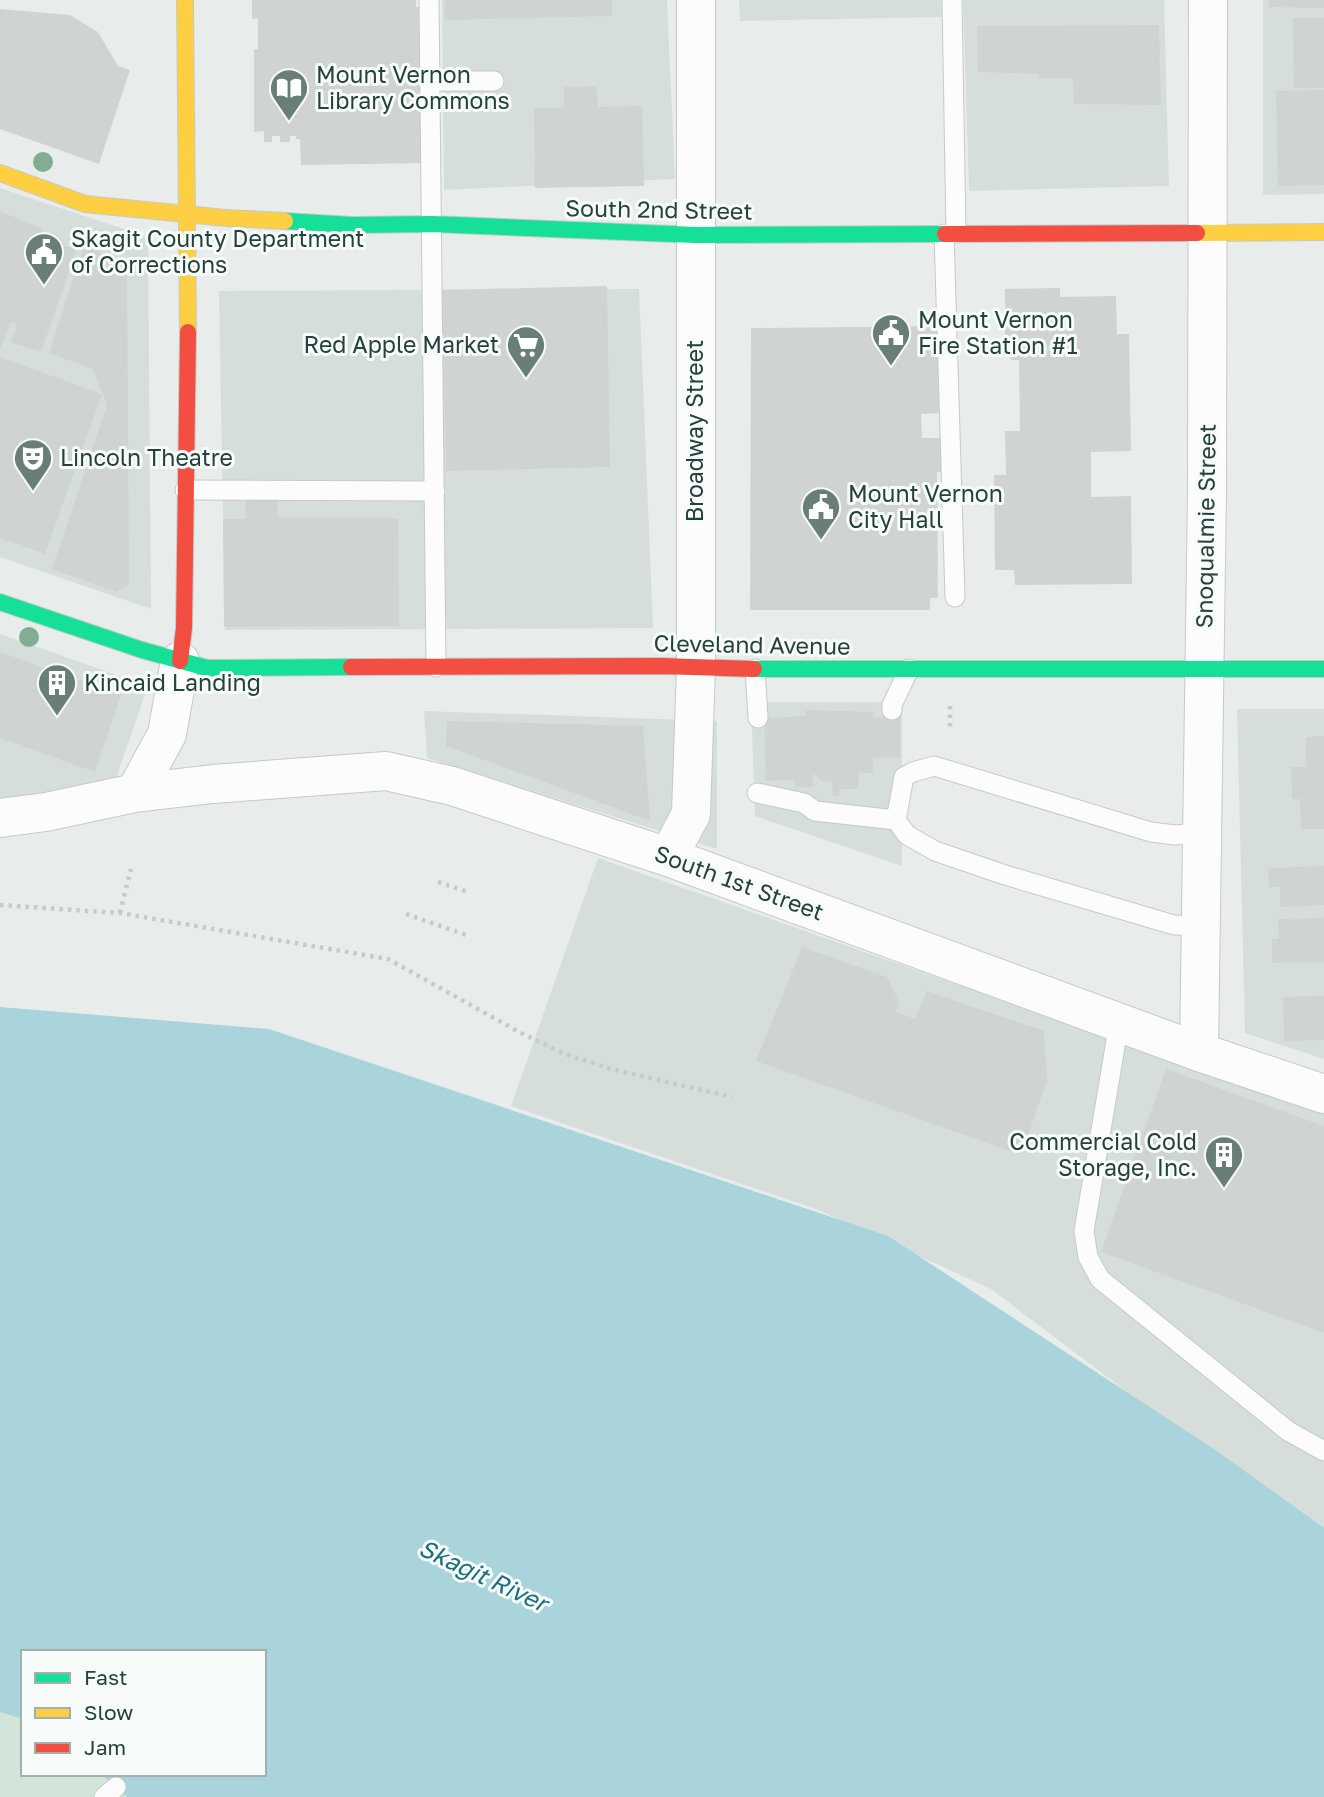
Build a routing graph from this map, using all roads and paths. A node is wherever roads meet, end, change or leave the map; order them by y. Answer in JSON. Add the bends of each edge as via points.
{"nodes":[{"id":1,"x":185,"y":0,"type":"edge"},
{"id":2,"x":429,"y":0,"type":"edge"},
{"id":3,"x":696,"y":0,"type":"edge"},
{"id":4,"x":952,"y":0,"type":"edge"},
{"id":5,"x":1208,"y":0,"type":"edge"},
{"id":6,"x":429,"y":80,"type":"junction"},
{"id":7,"x":494,"y":81,"type":"dead end"},
{"id":8,"x":0,"y":173,"type":"edge"},
{"id":9,"x":187,"y":215,"type":"junction"},
{"id":10,"x":432,"y":224,"type":"junction"},
{"id":11,"x":1208,"y":232,"type":"junction"},
{"id":12,"x":1324,"y":232,"type":"edge"},
{"id":13,"x":950,"y":234,"type":"junction"},
{"id":14,"x":696,"y":235,"type":"junction"},
{"id":15,"x":185,"y":490,"type":"junction"},
{"id":16,"x":435,"y":491,"type":"junction"},
{"id":17,"x":955,"y":597,"type":"dead end"},
{"id":18,"x":0,"y":602,"type":"edge"},
{"id":19,"x":180,"y":661,"type":"junction"},
{"id":20,"x":436,"y":667,"type":"junction"},
{"id":21,"x":696,"y":667,"type":"junction"},
{"id":22,"x":755,"y":669,"type":"junction"},
{"id":23,"x":909,"y":669,"type":"junction"},
{"id":24,"x":1324,"y":669,"type":"edge"},
{"id":25,"x":1204,"y":670,"type":"junction"},
{"id":26,"x":950,"y":706,"type":"dead end"},
{"id":27,"x":892,"y":710,"type":"dead end"},
{"id":28,"x":758,"y":718,"type":"dead end"},
{"id":29,"x":950,"y":730,"type":"dead end"},
{"id":30,"x":135,"y":793,"type":"junction"},
{"id":31,"x":757,"y":793,"type":"dead end"},
{"id":32,"x":0,"y":818,"type":"edge"},
{"id":33,"x":896,"y":820,"type":"junction"},
{"id":34,"x":1201,"y":833,"type":"junction"},
{"id":35,"x":668,"y":857,"type":"junction"},
{"id":36,"x":131,"y":870,"type":"dead end"},
{"id":37,"x":438,"y":882,"type":"dead end"},
{"id":38,"x":468,"y":892,"type":"dead end"},
{"id":39,"x":0,"y":905,"type":"edge"},
{"id":40,"x":120,"y":913,"type":"junction"},
{"id":41,"x":406,"y":914,"type":"dead end"},
{"id":42,"x":1201,"y":926,"type":"junction"},
{"id":43,"x":469,"y":936,"type":"dead end"},
{"id":44,"x":1119,"y":1023,"type":"junction"},
{"id":45,"x":1199,"y":1052,"type":"junction"},
{"id":46,"x":1324,"y":1094,"type":"edge"},
{"id":47,"x":732,"y":1097,"type":"dead end"},
{"id":48,"x":1324,"y":1451,"type":"edge"}],
"edges":[{"from":1,"to":9,"type":"street"},
{"from":2,"to":6,"type":"lane"},
{"from":3,"to":14,"type":"street","name":"Broadway Street"},
{"from":4,"to":13,"type":"lane"},
{"from":5,"to":11,"type":"street","name":"Snoqualmie Street"},
{"from":6,"to":7,"type":"lane"},
{"from":6,"to":10,"type":"lane"},
{"from":8,"to":9,"type":"street","name":"South 2nd Street","via":[[85,204]]},
{"from":9,"to":10,"type":"street","name":"South 2nd Street","via":[[353,225]]},
{"from":9,"to":15,"type":"street"},
{"from":10,"to":14,"type":"street","name":"South 2nd Street"},
{"from":10,"to":16,"type":"lane"},
{"from":11,"to":12,"type":"street","name":"South 2nd Street"},
{"from":11,"to":13,"type":"street","name":"South 2nd Street"},
{"from":11,"to":25,"type":"street","name":"Snoqualmie Street"},
{"from":13,"to":14,"type":"street","name":"South 2nd Street"},
{"from":13,"to":17,"type":"lane"},
{"from":14,"to":21,"type":"street","name":"Broadway Street"},
{"from":15,"to":16,"type":"lane"},
{"from":15,"to":19,"type":"street"},
{"from":16,"to":20,"type":"lane"},
{"from":18,"to":19,"type":"street"},
{"from":19,"to":20,"type":"street","name":"Cleveland Avenue","via":[[206,668]]},
{"from":19,"to":30,"type":"street","via":[[167,734]]},
{"from":20,"to":21,"type":"street","name":"Cleveland Avenue"},
{"from":21,"to":22,"type":"street","name":"Cleveland Avenue"},
{"from":21,"to":35,"type":"street","name":"Broadway Street","via":[[691,814]]},
{"from":22,"to":23,"type":"street","name":"Cleveland Avenue"},
{"from":22,"to":28,"type":"lane"},
{"from":23,"to":25,"type":"street","name":"Cleveland Avenue"},
{"from":23,"to":27,"type":"lane"},
{"from":24,"to":25,"type":"street","name":"Cleveland Avenue"},
{"from":25,"to":34,"type":"street","name":"Snoqualmie Street"},
{"from":26,"to":29,"type":"path"},
{"from":30,"to":32,"type":"street","name":"South 1st Street"},
{"from":30,"to":35,"type":"street","name":"South 1st Street","via":[[386,771],[452,786]]},
{"from":31,"to":33,"type":"lane","via":[[804,803],[815,811]]},
{"from":33,"to":34,"type":"lane","via":[[899,770],[913,772],[934,766],[1151,832]]},
{"from":33,"to":42,"type":"lane","via":[[907,835],[934,850],[1005,875],[1174,925]]},
{"from":34,"to":42,"type":"street","name":"Snoqualmie Street"},
{"from":35,"to":44,"type":"street","name":"South 1st Street"},
{"from":36,"to":40,"type":"path"},
{"from":37,"to":38,"type":"path"},
{"from":39,"to":40,"type":"path"},
{"from":40,"to":47,"type":"path","via":[[388,959],[565,1054]]},
{"from":41,"to":43,"type":"path"},
{"from":42,"to":45,"type":"street","name":"Snoqualmie Street"},
{"from":44,"to":45,"type":"street","name":"South 1st Street"},
{"from":44,"to":48,"type":"lane","via":[[1084,1231],[1088,1257],[1100,1279],[1289,1431]]},
{"from":45,"to":46,"type":"street","name":"South 1st Street"}]}
